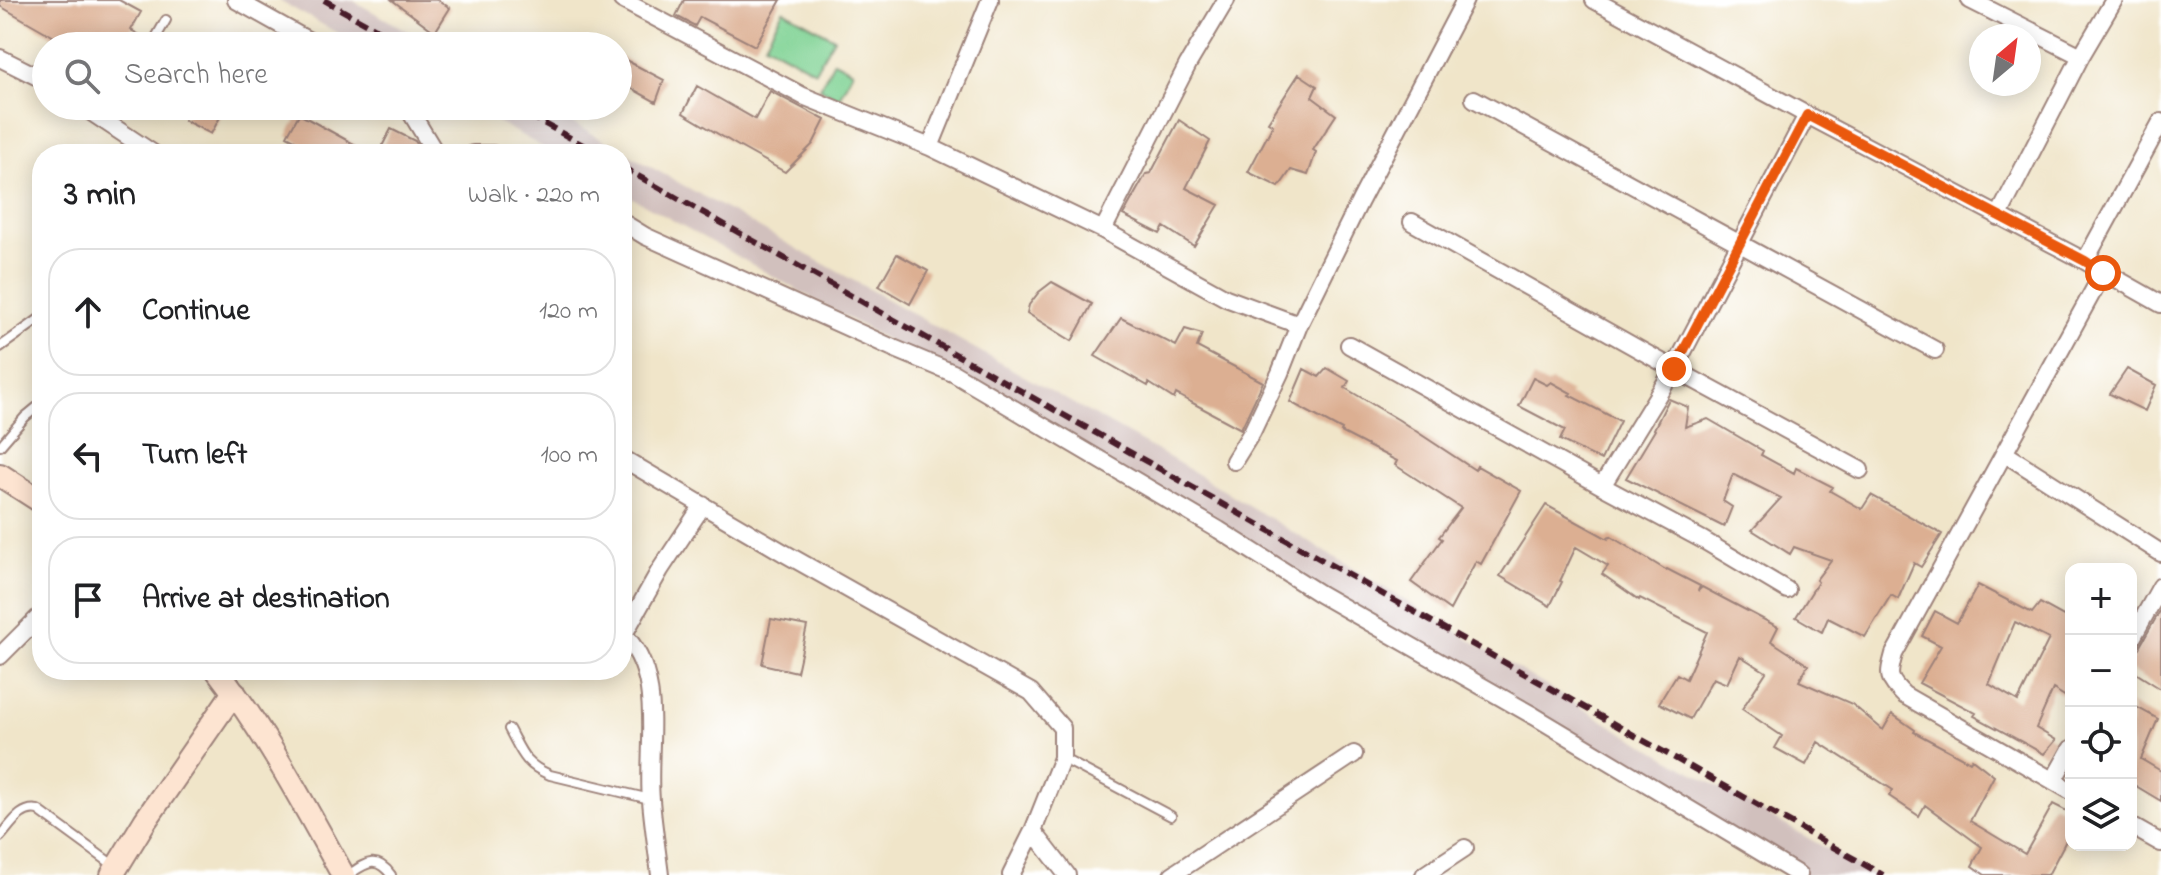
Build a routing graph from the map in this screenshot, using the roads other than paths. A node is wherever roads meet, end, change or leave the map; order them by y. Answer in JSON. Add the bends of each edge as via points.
{"nodes":[{"id":1,"x":236,"y":0,"type":"edge"},
{"id":2,"x":622,"y":0,"type":"edge"},
{"id":3,"x":990,"y":0,"type":"edge"},
{"id":4,"x":1226,"y":0,"type":"edge"},
{"id":5,"x":1465,"y":0,"type":"edge"},
{"id":6,"x":1594,"y":0,"type":"edge"},
{"id":7,"x":1970,"y":0,"type":"edge"},
{"id":8,"x":2114,"y":0,"type":"edge"},
{"id":9,"x":166,"y":20,"type":"dead end"},
{"id":10,"x":159,"y":32,"type":"edge"},
{"id":11,"x":293,"y":32,"type":"edge"},
{"id":12,"x":2081,"y":56,"type":"junction"},
{"id":13,"x":0,"y":58,"type":"edge"},
{"id":14,"x":32,"y":74,"type":"edge"},
{"id":15,"x":1474,"y":99,"type":"dead end"},
{"id":16,"x":1807,"y":115,"type":"junction"},
{"id":17,"x":102,"y":120,"type":"edge"},
{"id":18,"x":108,"y":120,"type":"edge"},
{"id":19,"x":415,"y":120,"type":"edge"},
{"id":20,"x":2161,"y":122,"type":"edge"},
{"id":21,"x":106,"y":123,"type":"junction"},
{"id":22,"x":139,"y":144,"type":"edge"},
{"id":23,"x":430,"y":144,"type":"edge"},
{"id":24,"x":930,"y":147,"type":"junction"},
{"id":25,"x":1998,"y":217,"type":"junction"},
{"id":26,"x":1412,"y":222,"type":"dead end"},
{"id":27,"x":632,"y":227,"type":"edge"},
{"id":28,"x":1103,"y":230,"type":"junction"},
{"id":29,"x":1740,"y":245,"type":"junction"},
{"id":30,"x":2085,"y":261,"type":"junction"},
{"id":31,"x":2103,"y":273,"type":"junction"},
{"id":32,"x":2161,"y":304,"type":"edge"},
{"id":33,"x":32,"y":324,"type":"edge"},
{"id":34,"x":1299,"y":325,"type":"junction"},
{"id":35,"x":1349,"y":345,"type":"dead end"},
{"id":36,"x":0,"y":347,"type":"edge"},
{"id":37,"x":1935,"y":350,"type":"dead end"},
{"id":38,"x":1674,"y":369,"type":"junction"},
{"id":39,"x":32,"y":411,"type":"edge"},
{"id":40,"x":0,"y":446,"type":"edge"},
{"id":41,"x":2004,"y":453,"type":"junction"},
{"id":42,"x":1234,"y":461,"type":"dead end"},
{"id":43,"x":632,"y":464,"type":"edge"},
{"id":44,"x":1860,"y":470,"type":"dead end"},
{"id":45,"x":0,"y":475,"type":"edge"},
{"id":46,"x":1602,"y":486,"type":"junction"},
{"id":47,"x":32,"y":496,"type":"edge"},
{"id":48,"x":703,"y":505,"type":"junction"},
{"id":49,"x":2161,"y":553,"type":"edge"},
{"id":50,"x":2161,"y":586,"type":"edge"},
{"id":51,"x":1787,"y":590,"type":"dead end"},
{"id":52,"x":632,"y":618,"type":"edge"},
{"id":53,"x":32,"y":624,"type":"edge"},
{"id":54,"x":2134,"y":635,"type":"edge"},
{"id":55,"x":632,"y":646,"type":"edge"},
{"id":56,"x":0,"y":656,"type":"edge"},
{"id":57,"x":225,"y":680,"type":"edge"},
{"id":58,"x":234,"y":692,"type":"junction"},
{"id":59,"x":509,"y":729,"type":"dead end"},
{"id":60,"x":1354,"y":754,"type":"dead end"},
{"id":61,"x":1062,"y":758,"type":"junction"},
{"id":62,"x":2065,"y":760,"type":"edge"},
{"id":63,"x":2053,"y":781,"type":"junction"},
{"id":64,"x":2065,"y":788,"type":"edge"},
{"id":65,"x":650,"y":799,"type":"junction"},
{"id":66,"x":1171,"y":816,"type":"dead end"},
{"id":67,"x":2137,"y":829,"type":"edge"},
{"id":68,"x":1033,"y":831,"type":"junction"},
{"id":69,"x":0,"y":837,"type":"edge"},
{"id":70,"x":2161,"y":843,"type":"edge"},
{"id":71,"x":1465,"y":848,"type":"dead end"},
{"id":72,"x":114,"y":871,"type":"edge"},
{"id":73,"x":345,"y":875,"type":"edge"},
{"id":74,"x":391,"y":875,"type":"edge"},
{"id":75,"x":660,"y":875,"type":"edge"},
{"id":76,"x":1011,"y":875,"type":"edge"},
{"id":77,"x":1067,"y":875,"type":"edge"},
{"id":78,"x":1172,"y":875,"type":"edge"},
{"id":79,"x":1424,"y":875,"type":"edge"},
{"id":80,"x":1799,"y":875,"type":"edge"}],
"edges":[{"from":1,"to":11,"type":"street"},
{"from":2,"to":24,"type":"street","via":[[803,96]]},
{"from":3,"to":24,"type":"street"},
{"from":4,"to":28,"type":"street"},
{"from":5,"to":34,"type":"street"},
{"from":6,"to":16,"type":"street"},
{"from":7,"to":12,"type":"street"},
{"from":8,"to":12,"type":"street"},
{"from":9,"to":10,"type":"lane"},
{"from":12,"to":25,"type":"street"},
{"from":13,"to":14,"type":"street"},
{"from":15,"to":29,"type":"street"},
{"from":16,"to":25,"type":"street"},
{"from":16,"to":29,"type":"street"},
{"from":17,"to":21,"type":"street"},
{"from":18,"to":21,"type":"lane"},
{"from":19,"to":23,"type":"street"},
{"from":20,"to":30,"type":"street"},
{"from":21,"to":22,"type":"street"},
{"from":24,"to":28,"type":"street"},
{"from":25,"to":30,"type":"street"},
{"from":26,"to":38,"type":"street"},
{"from":27,"to":80,"type":"street","via":[[953,373]]},
{"from":28,"to":34,"type":"street","via":[[1226,298]]},
{"from":29,"to":37,"type":"street"},
{"from":29,"to":38,"type":"street"},
{"from":30,"to":31,"type":"street"},
{"from":31,"to":32,"type":"street"},
{"from":31,"to":41,"type":"street"},
{"from":33,"to":36,"type":"lane"},
{"from":34,"to":42,"type":"street"},
{"from":35,"to":46,"type":"street"},
{"from":38,"to":44,"type":"street"},
{"from":38,"to":46,"type":"street"},
{"from":39,"to":40,"type":"lane"},
{"from":41,"to":49,"type":"street"},
{"from":41,"to":63,"type":"street","via":[[1894,654],[1888,676],[1904,695]]},
{"from":43,"to":48,"type":"street"},
{"from":45,"to":47,"type":"street"},
{"from":46,"to":51,"type":"street"},
{"from":48,"to":52,"type":"street"},
{"from":48,"to":61,"type":"street","via":[[1031,692],[1062,728]]},
{"from":50,"to":54,"type":"street"},
{"from":53,"to":56,"type":"street"},
{"from":55,"to":65,"type":"street","via":[[650,690]]},
{"from":57,"to":58,"type":"street"},
{"from":58,"to":72,"type":"street"},
{"from":58,"to":73,"type":"street"},
{"from":59,"to":65,"type":"lane","via":[[536,769]]},
{"from":60,"to":78,"type":"street"},
{"from":61,"to":66,"type":"lane"},
{"from":61,"to":68,"type":"street"},
{"from":62,"to":63,"type":"street"},
{"from":63,"to":64,"type":"street"},
{"from":65,"to":75,"type":"street"},
{"from":67,"to":70,"type":"street"},
{"from":68,"to":76,"type":"street"},
{"from":68,"to":77,"type":"street"},
{"from":69,"to":72,"type":"lane","via":[[22,812],[38,810]]},
{"from":71,"to":79,"type":"street"},
{"from":73,"to":74,"type":"lane","via":[[368,862],[377,862]]}]}
